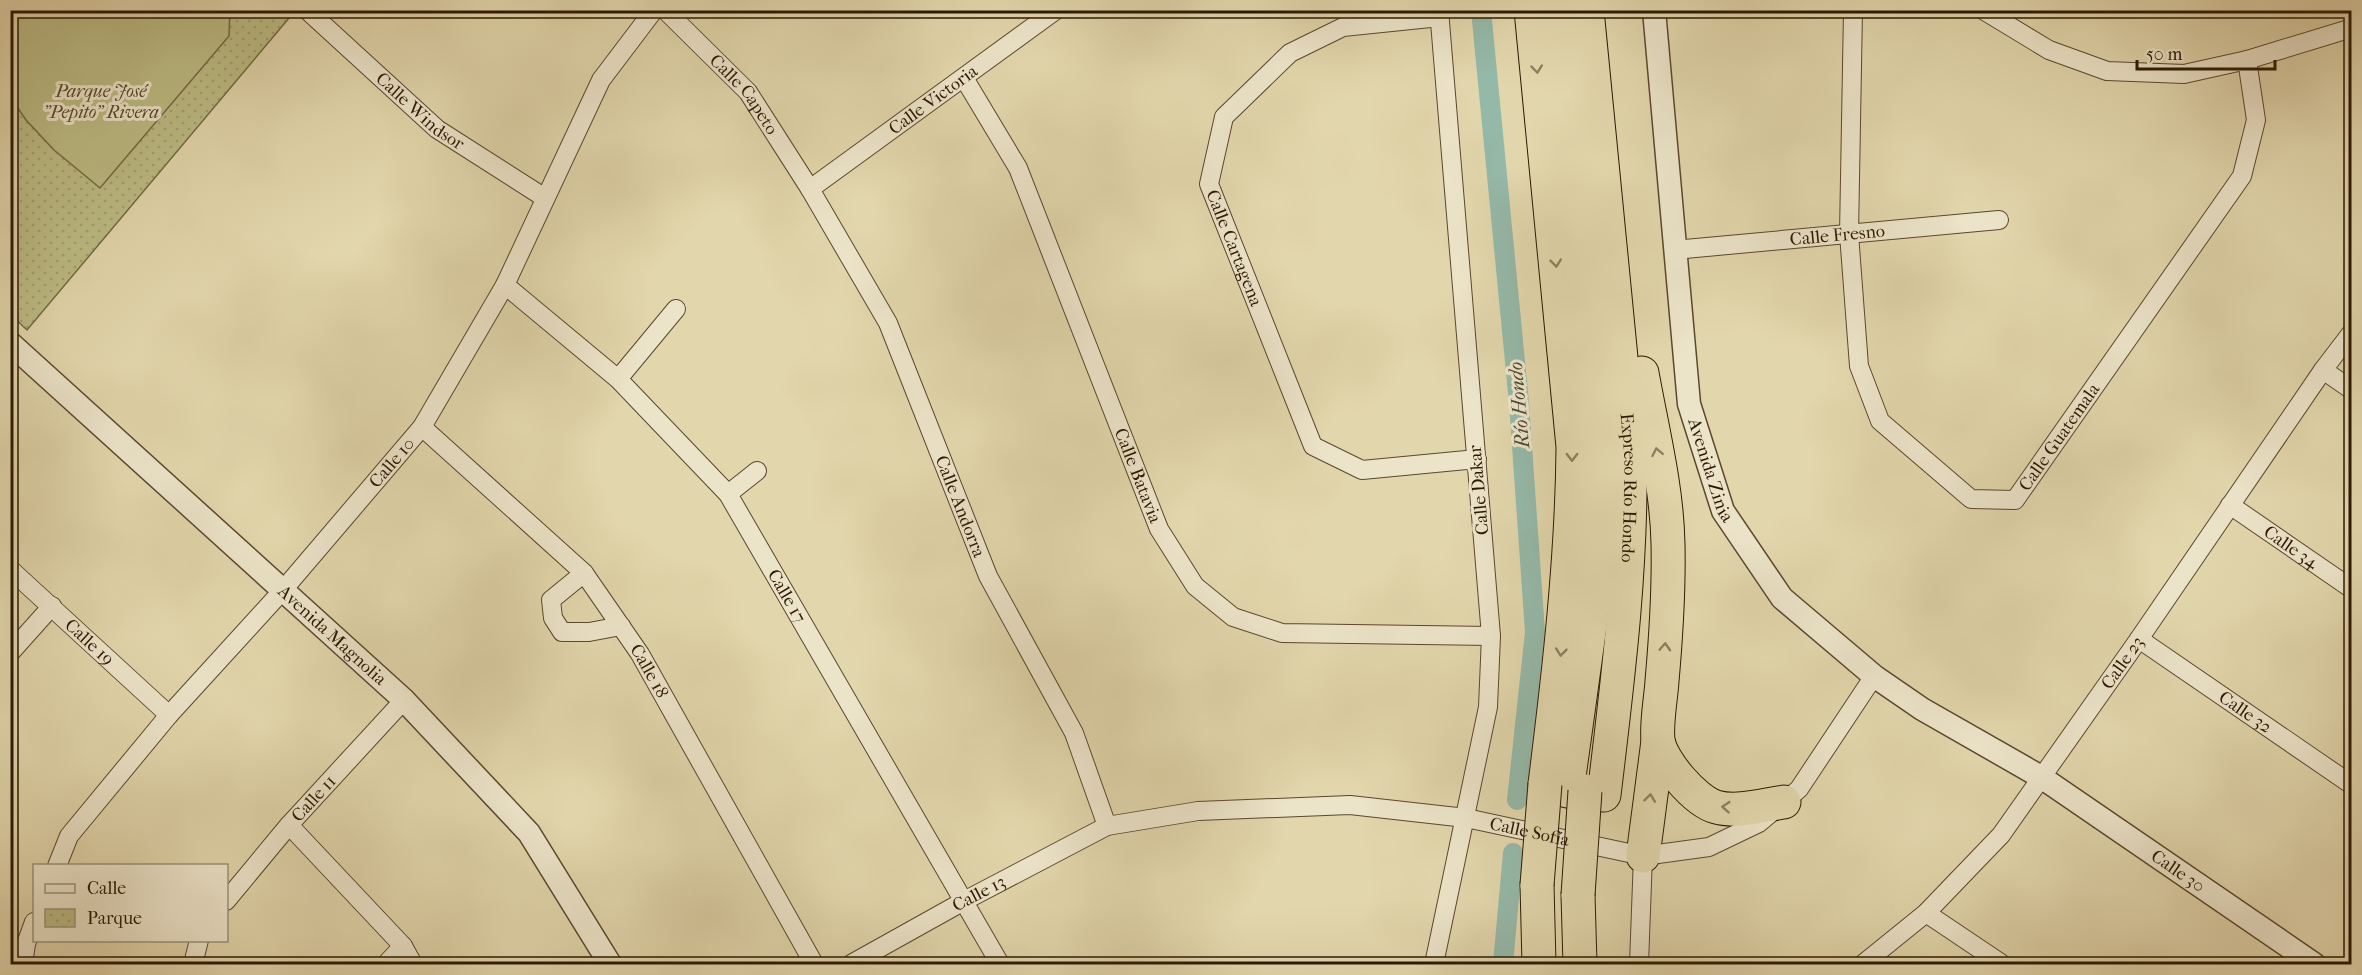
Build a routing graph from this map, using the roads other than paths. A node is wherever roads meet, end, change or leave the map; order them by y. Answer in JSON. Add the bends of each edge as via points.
{"nodes":[{"id":1,"x":307,"y":10,"type":"edge"},
{"id":2,"x":654,"y":10,"type":"edge"},
{"id":3,"x":665,"y":10,"type":"edge"},
{"id":4,"x":1056,"y":10,"type":"edge"},
{"id":5,"x":1531,"y":10,"type":"edge"},
{"id":6,"x":1556,"y":10,"type":"edge"},
{"id":7,"x":1569,"y":10,"type":"edge"},
{"id":8,"x":1587,"y":10,"type":"edge"},
{"id":9,"x":1654,"y":10,"type":"edge"},
{"id":10,"x":1853,"y":10,"type":"edge"},
{"id":11,"x":1983,"y":10,"type":"edge"},
{"id":12,"x":1440,"y":14,"type":"edge"},
{"id":13,"x":2352,"y":28,"type":"edge"},
{"id":14,"x":2247,"y":60,"type":"junction"},
{"id":15,"x":964,"y":78,"type":"junction"},
{"id":16,"x":810,"y":189,"type":"junction"},
{"id":17,"x":545,"y":198,"type":"junction"},
{"id":18,"x":1999,"y":220,"type":"dead end"},
{"id":19,"x":1849,"y":234,"type":"junction"},
{"id":20,"x":1674,"y":250,"type":"junction"},
{"id":21,"x":506,"y":285,"type":"junction"},
{"id":22,"x":1615,"y":292,"type":"junction"},
{"id":23,"x":676,"y":309,"type":"dead end"},
{"id":24,"x":2352,"y":332,"type":"edge"},
{"id":25,"x":10,"y":343,"type":"edge"},
{"id":26,"x":2323,"y":370,"type":"junction"},
{"id":27,"x":618,"y":379,"type":"junction"},
{"id":28,"x":2352,"y":390,"type":"edge"},
{"id":29,"x":422,"y":427,"type":"junction"},
{"id":30,"x":1477,"y":459,"type":"junction"},
{"id":31,"x":757,"y":471,"type":"dead end"},
{"id":32,"x":728,"y":494,"type":"junction"},
{"id":33,"x":2230,"y":505,"type":"junction"},
{"id":34,"x":10,"y":569,"type":"edge"},
{"id":35,"x":584,"y":573,"type":"junction"},
{"id":36,"x":2352,"y":589,"type":"edge"},
{"id":37,"x":283,"y":590,"type":"junction"},
{"id":38,"x":52,"y":606,"type":"junction"},
{"id":39,"x":621,"y":626,"type":"junction"},
{"id":40,"x":1491,"y":636,"type":"junction"},
{"id":41,"x":2139,"y":639,"type":"junction"},
{"id":42,"x":10,"y":653,"type":"edge"},
{"id":43,"x":1874,"y":676,"type":"junction"},
{"id":44,"x":404,"y":700,"type":"junction"},
{"id":45,"x":169,"y":714,"type":"junction"},
{"id":46,"x":1658,"y":741,"type":"junction"},
{"id":47,"x":2041,"y":777,"type":"junction"},
{"id":48,"x":2352,"y":785,"type":"edge"},
{"id":49,"x":1575,"y":790,"type":"junction"},
{"id":50,"x":1784,"y":802,"type":"junction"},
{"id":51,"x":1466,"y":819,"type":"junction"},
{"id":52,"x":290,"y":825,"type":"junction"},
{"id":53,"x":1107,"y":826,"type":"junction"},
{"id":54,"x":1643,"y":856,"type":"junction"},
{"id":55,"x":58,"y":864,"type":"edge"},
{"id":56,"x":1567,"y":892,"type":"junction"},
{"id":57,"x":228,"y":899,"type":"edge"},
{"id":58,"x":964,"y":901,"type":"junction"},
{"id":59,"x":1926,"y":912,"type":"junction"},
{"id":60,"x":33,"y":925,"type":"edge"},
{"id":61,"x":198,"y":942,"type":"edge"},
{"id":62,"x":403,"y":946,"type":"junction"},
{"id":63,"x":23,"y":964,"type":"edge"},
{"id":64,"x":193,"y":964,"type":"edge"},
{"id":65,"x":386,"y":964,"type":"edge"},
{"id":66,"x":413,"y":964,"type":"edge"},
{"id":67,"x":610,"y":964,"type":"edge"},
{"id":68,"x":814,"y":964,"type":"edge"},
{"id":69,"x":851,"y":964,"type":"edge"},
{"id":70,"x":1000,"y":964,"type":"edge"},
{"id":71,"x":1434,"y":964,"type":"edge"},
{"id":72,"x":1539,"y":964,"type":"edge"},
{"id":73,"x":1555,"y":964,"type":"edge"},
{"id":74,"x":1580,"y":964,"type":"edge"},
{"id":75,"x":1592,"y":964,"type":"edge"},
{"id":76,"x":1639,"y":964,"type":"edge"},
{"id":77,"x":1863,"y":964,"type":"edge"},
{"id":78,"x":2002,"y":964,"type":"edge"},
{"id":79,"x":2314,"y":964,"type":"edge"}],
"edges":[{"from":1,"to":17,"type":"street","name":"Calle Windsor","via":[[437,129]]},
{"from":2,"to":17,"type":"street","name":"Calle 10","via":[[601,80]]},
{"from":3,"to":16,"type":"street","name":"Calle Capeto","via":[[748,92]]},
{"from":4,"to":15,"type":"street","name":"Calle Victoria"},
{"from":5,"to":49,"type":"highway","name":"Expreso Río Hondo","one_way":true,"via":[[1573,447],[1568,582]]},
{"from":6,"to":49,"type":"highway","via":[[1598,400],[1600,507]]},
{"from":7,"to":49,"type":"highway","via":[[1614,409],[1615,496],[1608,605]]},
{"from":8,"to":22,"type":"highway","name":"Expreso Río Hondo"},
{"from":9,"to":20,"type":"street","name":"Avenida Zinia"},
{"from":10,"to":19,"type":"street","name":"Calle Guatemala"},
{"from":11,"to":14,"type":"street","via":[[2049,50],[2107,71],[2184,74]]},
{"from":12,"to":30,"type":"street","name":"Calle Dakar"},
{"from":12,"to":30,"type":"street","name":"Calle Cartagena","via":[[1343,27],[1290,53],[1224,117],[1209,184],[1312,446],[1362,470]]},
{"from":13,"to":14,"type":"street"},
{"from":14,"to":19,"type":"street","name":"Calle Guatemala","via":[[2256,120],[2242,176],[2015,500],[1971,499],[1880,421],[1859,366]]},
{"from":15,"to":16,"type":"street","name":"Calle Victoria"},
{"from":15,"to":40,"type":"street","name":"Calle Batavia","via":[[1018,168],[1159,529],[1195,586],[1233,616],[1282,633]]},
{"from":16,"to":53,"type":"street","name":"Calle Andorra","via":[[888,323],[988,576],[1074,734]]},
{"from":17,"to":21,"type":"street","name":"Calle 10"},
{"from":18,"to":19,"type":"street","name":"Calle Fresno"},
{"from":19,"to":20,"type":"street","name":"Calle Fresno"},
{"from":20,"to":43,"type":"street","name":"Avenida Zinia","via":[[1689,404],[1723,511],[1782,598]]},
{"from":21,"to":27,"type":"street","name":"Calle 17"},
{"from":21,"to":29,"type":"street","name":"Calle 10"},
{"from":46,"to":22,"type":"highway","one_way":true,"via":[[1668,555],[1665,510],[1634,331]]},
{"from":22,"to":49,"type":"highway","name":"Expreso Río Hondo","via":[[1630,450],[1626,615]]},
{"from":23,"to":27,"type":"street"},
{"from":24,"to":26,"type":"street","name":"Calle 23"},
{"from":25,"to":37,"type":"street","name":"Avenida Magnolia"},
{"from":26,"to":28,"type":"street"},
{"from":26,"to":33,"type":"street","name":"Calle 23"},
{"from":27,"to":32,"type":"street","name":"Calle 17"},
{"from":29,"to":35,"type":"street","name":"Calle 18"},
{"from":29,"to":37,"type":"street","name":"Calle 10"},
{"from":30,"to":40,"type":"street","name":"Calle Dakar"},
{"from":31,"to":32,"type":"street"},
{"from":32,"to":58,"type":"street","name":"Calle 17"},
{"from":33,"to":36,"type":"street","name":"Calle 34"},
{"from":33,"to":41,"type":"street","name":"Calle 23"},
{"from":34,"to":38,"type":"street","name":"Calle 19"},
{"from":35,"to":39,"type":"street","name":"Calle 18"},
{"from":35,"to":39,"type":"street","via":[[551,600],[553,618],[562,632]]},
{"from":37,"to":44,"type":"street","name":"Avenida Magnolia"},
{"from":37,"to":45,"type":"street","name":"Calle 10"},
{"from":38,"to":42,"type":"street"},
{"from":38,"to":45,"type":"street","name":"Calle 19"},
{"from":39,"to":68,"type":"street","name":"Calle 18"},
{"from":40,"to":51,"type":"street","name":"Calle Dakar","via":[[1488,707]]},
{"from":41,"to":47,"type":"street","name":"Calle 23"},
{"from":41,"to":48,"type":"street","name":"Calle 32"},
{"from":43,"to":47,"type":"street","name":"Avenida Zinia","via":[[1922,709]]},
{"from":43,"to":50,"type":"street","name":"Calle Sofía","via":[[1798,789]]},
{"from":44,"to":52,"type":"street","name":"Calle 11"},
{"from":44,"to":67,"type":"street","name":"Avenida Magnolia","via":[[529,833]]},
{"from":45,"to":55,"type":"street","name":"Calle 10","via":[[69,836]]},
{"from":50,"to":46,"type":"highway","one_way":true,"via":[[1727,808],[1700,800],[1677,776]]},
{"from":54,"to":46,"type":"highway","one_way":true},
{"from":47,"to":59,"type":"street","name":"Calle 23","via":[[2001,835]]},
{"from":47,"to":79,"type":"street","name":"Calle 30"},
{"from":49,"to":56,"type":"highway","name":"Expreso Río Hondo","bridge":true},
{"from":49,"to":56,"type":"highway","name":"Expreso Río Hondo"},
{"from":50,"to":54,"type":"street","name":"Calle Sofía","via":[[1758,823],[1709,847]]},
{"from":51,"to":53,"type":"street","name":"Calle Sofía","via":[[1350,805],[1198,811]]},
{"from":51,"to":54,"type":"street","name":"Calle Sofía"},
{"from":51,"to":71,"type":"street","name":"Calle Dakar"},
{"from":52,"to":57,"type":"street","name":"Calle 11"},
{"from":52,"to":62,"type":"street"},
{"from":53,"to":58,"type":"street","name":"Calle 13"},
{"from":54,"to":76,"type":"street"},
{"from":56,"to":72,"type":"highway","name":"Expreso Río Hondo"},
{"from":56,"to":73,"type":"highway"},
{"from":56,"to":74,"type":"highway"},
{"from":56,"to":75,"type":"highway","name":"Expreso Río Hondo"},
{"from":58,"to":69,"type":"street","name":"Calle 13"},
{"from":58,"to":70,"type":"street","name":"Calle 17"},
{"from":59,"to":77,"type":"street","name":"Calle 23"},
{"from":59,"to":78,"type":"street"},
{"from":60,"to":63,"type":"street"},
{"from":61,"to":64,"type":"street"},
{"from":62,"to":65,"type":"street"},
{"from":62,"to":66,"type":"street"}]}
